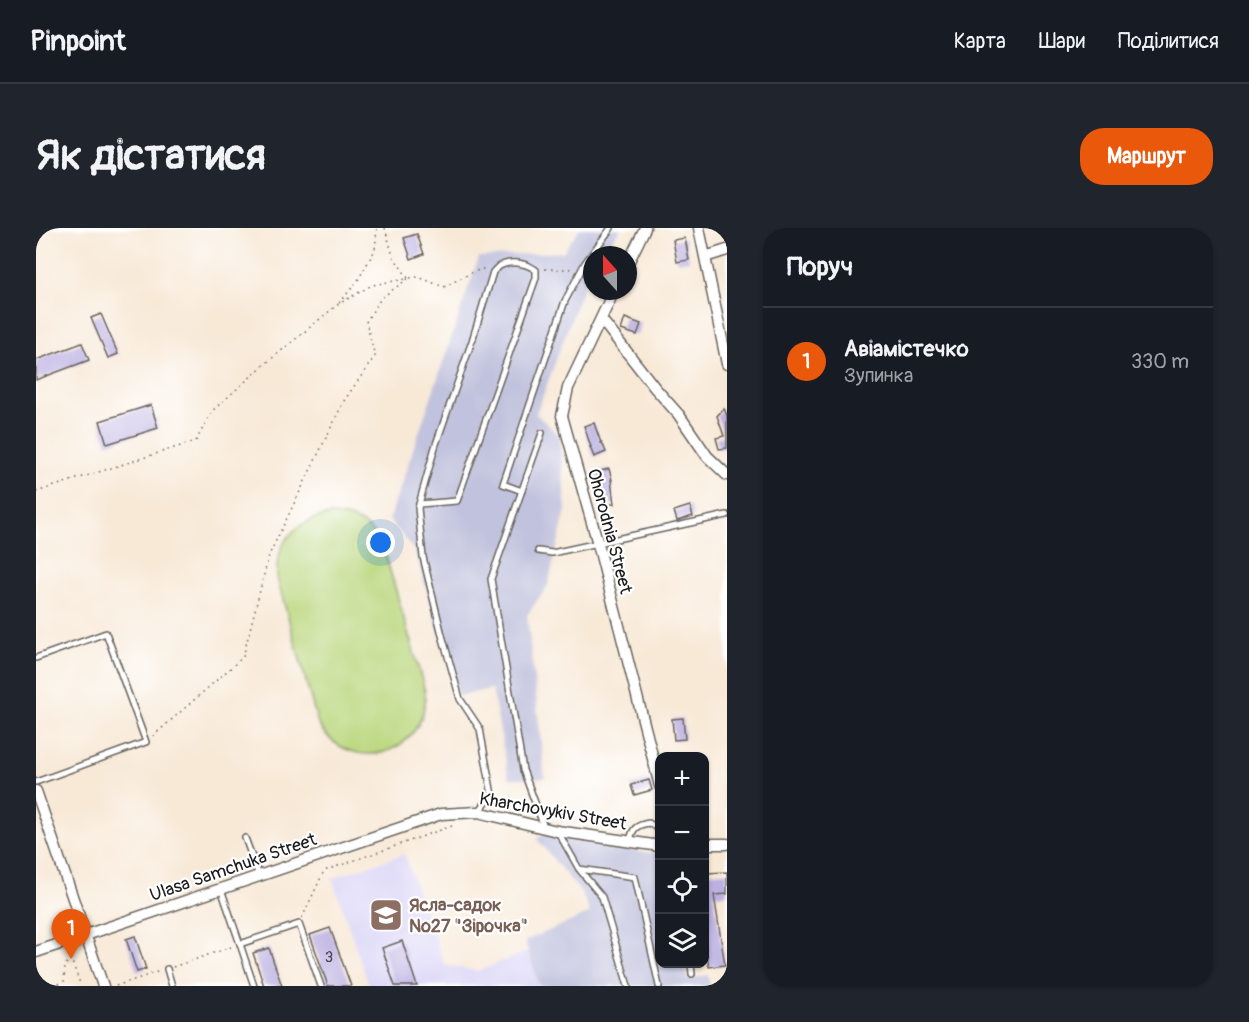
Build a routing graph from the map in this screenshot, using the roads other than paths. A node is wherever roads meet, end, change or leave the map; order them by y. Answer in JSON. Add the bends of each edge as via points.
{"nodes":[{"id":1,"x":611,"y":228,"type":"edge"},
{"id":2,"x":645,"y":228,"type":"edge"},
{"id":3,"x":699,"y":228,"type":"edge"},
{"id":4,"x":636,"y":246,"type":"edge"},
{"id":5,"x":727,"y":250,"type":"edge"},
{"id":6,"x":705,"y":257,"type":"junction"},
{"id":7,"x":610,"y":300,"type":"edge"},
{"id":8,"x":601,"y":318,"type":"junction"},
{"id":9,"x":723,"y":328,"type":"edge"},
{"id":10,"x":727,"y":364,"type":"edge"},
{"id":11,"x":542,"y":433,"type":"dead end"},
{"id":12,"x":727,"y":475,"type":"edge"},
{"id":13,"x":522,"y":491,"type":"junction"},
{"id":14,"x":419,"y":504,"type":"junction"},
{"id":15,"x":727,"y":515,"type":"edge"},
{"id":16,"x":598,"y":544,"type":"junction"},
{"id":17,"x":538,"y":551,"type":"dead end"},
{"id":18,"x":36,"y":658,"type":"edge"},
{"id":19,"x":655,"y":766,"type":"edge"},
{"id":20,"x":36,"y":782,"type":"edge"},
{"id":21,"x":36,"y":791,"type":"edge"},
{"id":22,"x":478,"y":812,"type":"junction"},
{"id":23,"x":441,"y":814,"type":"joint"},
{"id":24,"x":544,"y":827,"type":"junction"},
{"id":25,"x":655,"y":827,"type":"edge"},
{"id":26,"x":557,"y":831,"type":"junction"},
{"id":27,"x":245,"y":838,"type":"dead end"},
{"id":28,"x":630,"y":841,"type":"junction"},
{"id":29,"x":709,"y":844,"type":"edge"},
{"id":30,"x":727,"y":844,"type":"edge"},
{"id":31,"x":655,"y":845,"type":"edge"},
{"id":32,"x":579,"y":869,"type":"junction"},
{"id":33,"x":259,"y":876,"type":"junction"},
{"id":34,"x":221,"y":889,"type":"junction"},
{"id":35,"x":85,"y":935,"type":"junction"},
{"id":36,"x":240,"y":944,"type":"junction"},
{"id":37,"x":36,"y":952,"type":"edge"},
{"id":38,"x":692,"y":968,"type":"edge"},
{"id":39,"x":167,"y":969,"type":"road end"},
{"id":40,"x":692,"y":974,"type":"dead end"},
{"id":41,"x":103,"y":986,"type":"edge"},
{"id":42,"x":172,"y":986,"type":"edge"},
{"id":43,"x":254,"y":986,"type":"edge"},
{"id":44,"x":321,"y":986,"type":"edge"},
{"id":45,"x":628,"y":986,"type":"edge"},
{"id":46,"x":659,"y":986,"type":"edge"}],
"edges":[{"from":1,"to":13,"type":"lane","via":[[565,302],[503,484]]},
{"from":2,"to":4,"type":"street"},
{"from":3,"to":6,"type":"street"},
{"from":5,"to":6,"type":"street"},
{"from":6,"to":9,"type":"street"},
{"from":7,"to":8,"type":"street","name":"Ohorodnia Street"},
{"from":8,"to":12,"type":"street","via":[[707,456]]},
{"from":8,"to":16,"type":"street","name":"Ohorodnia Street","via":[[568,388],[562,416]]},
{"from":9,"to":10,"type":"street"},
{"from":11,"to":13,"type":"lane"},
{"from":13,"to":24,"type":"lane","via":[[491,579],[523,770]]},
{"from":14,"to":14,"type":"lane","via":[[457,501],[536,278],[535,268],[513,262],[493,273]]},
{"from":14,"to":22,"type":"lane","via":[[423,557],[442,635],[460,699],[480,729],[487,763],[492,795]]},
{"from":15,"to":16,"type":"lane"},
{"from":16,"to":17,"type":"lane","via":[[552,553]]},
{"from":16,"to":19,"type":"street","name":"Ohorodnia Street"},
{"from":18,"to":20,"type":"lane","via":[[106,633],[146,742]]},
{"from":21,"to":35,"type":"street"},
{"from":22,"to":23,"type":"street","name":"Kharchovykiv Street"},
{"from":22,"to":24,"type":"street","name":"Kharchovykiv Street"},
{"from":23,"to":33,"type":"street","name":"Ulasa Samchuka Street"},
{"from":24,"to":26,"type":"street","name":"Kharchovykiv Street"},
{"from":25,"to":28,"type":"lane","via":[[648,823],[639,825],[632,831]]},
{"from":26,"to":28,"type":"street","name":"Kharchovykiv Street"},
{"from":26,"to":32,"type":"lane"},
{"from":27,"to":33,"type":"lane"},
{"from":28,"to":31,"type":"street","name":"Kharchovykiv Street"},
{"from":29,"to":30,"type":"street"},
{"from":32,"to":45,"type":"lane","via":[[602,897]]},
{"from":32,"to":46,"type":"lane","via":[[635,877]]},
{"from":33,"to":34,"type":"street","name":"Ulasa Samchuka Street"},
{"from":34,"to":35,"type":"street","name":"Ulasa Samchuka Street"},
{"from":34,"to":36,"type":"lane"},
{"from":35,"to":37,"type":"street","name":"Ulasa Samchuka Street"},
{"from":35,"to":41,"type":"street"},
{"from":36,"to":43,"type":"lane"},
{"from":36,"to":44,"type":"lane","via":[[299,924]]},
{"from":38,"to":40,"type":"lane"},
{"from":39,"to":42,"type":"lane"}]}
